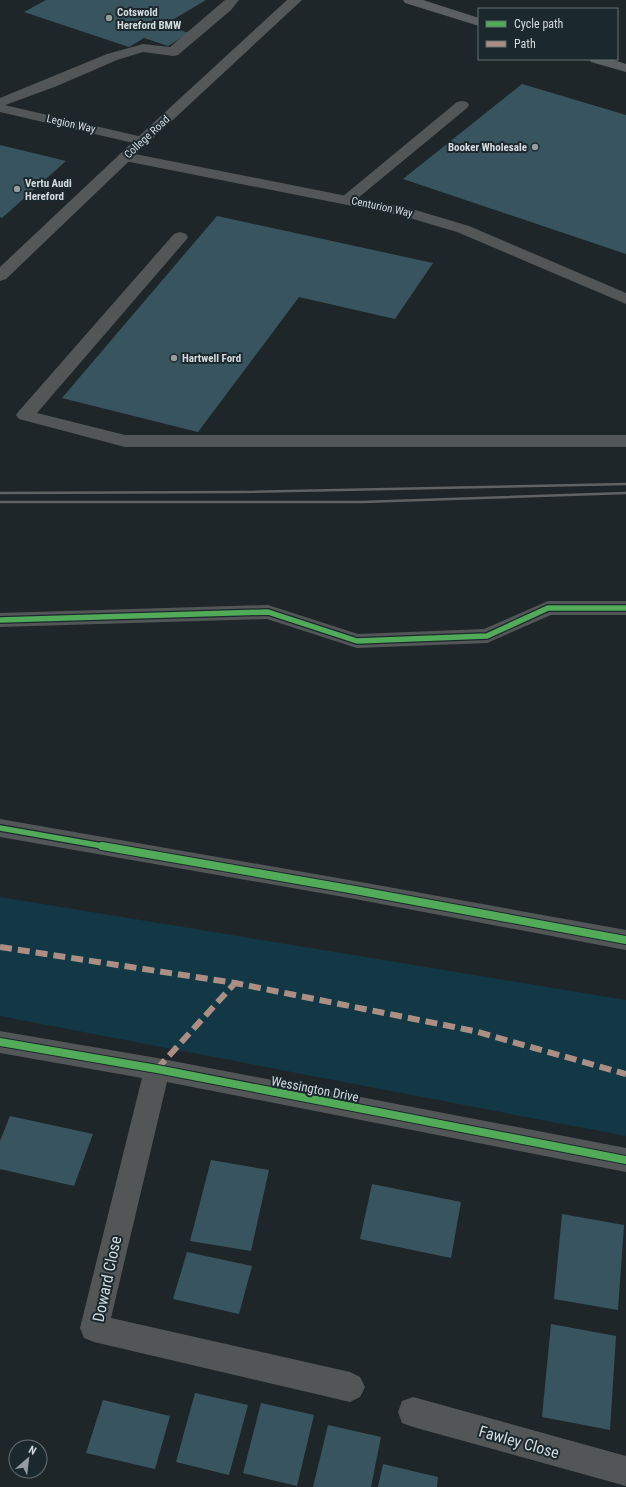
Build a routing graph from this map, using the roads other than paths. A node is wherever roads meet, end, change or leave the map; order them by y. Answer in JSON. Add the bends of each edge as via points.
{"nodes":[{"id":1,"x":232,"y":0,"type":"edge"},
{"id":2,"x":295,"y":0,"type":"edge"},
{"id":3,"x":410,"y":0,"type":"edge"},
{"id":4,"x":478,"y":22,"type":"edge"},
{"id":5,"x":599,"y":60,"type":"edge"},
{"id":6,"x":626,"y":68,"type":"edge"},
{"id":7,"x":0,"y":103,"type":"edge"},
{"id":8,"x":462,"y":105,"type":"dead end"},
{"id":9,"x":0,"y":108,"type":"edge"},
{"id":10,"x":142,"y":141,"type":"junction"},
{"id":11,"x":125,"y":157,"type":"junction"},
{"id":12,"x":347,"y":200,"type":"junction"},
{"id":13,"x":180,"y":237,"type":"dead end"},
{"id":14,"x":0,"y":276,"type":"edge"},
{"id":15,"x":626,"y":299,"type":"edge"},
{"id":16,"x":626,"y":441,"type":"edge"},
{"id":17,"x":626,"y":608,"type":"edge"},
{"id":18,"x":0,"y":620,"type":"edge"},
{"id":19,"x":0,"y":828,"type":"edge"},
{"id":20,"x":626,"y":940,"type":"edge"},
{"id":21,"x":0,"y":1042,"type":"edge"},
{"id":22,"x":157,"y":1069,"type":"junction"},
{"id":23,"x":626,"y":1160,"type":"edge"},
{"id":24,"x":350,"y":1387,"type":"dead end"},
{"id":25,"x":413,"y":1412,"type":"dead end"},
{"id":26,"x":626,"y":1471,"type":"edge"}],
"edges":[{"from":1,"to":7,"type":"street","via":[[226,8],[173,52],[143,48],[112,57]]},
{"from":2,"to":10,"type":"street","name":"College Road"},
{"from":3,"to":4,"type":"main road"},
{"from":5,"to":6,"type":"main road"},
{"from":8,"to":12,"type":"street"},
{"from":9,"to":10,"type":"street","name":"Legion Way"},
{"from":10,"to":11,"type":"street","name":"College Road"},
{"from":11,"to":12,"type":"street","name":"Centurion Way"},
{"from":11,"to":14,"type":"street","name":"College Road"},
{"from":12,"to":15,"type":"street","name":"Centurion Way","via":[[406,212],[463,229]]},
{"from":13,"to":16,"type":"street","via":[[25,415],[125,441]]},
{"from":17,"to":18,"type":"street","via":[[548,608],[487,636],[357,641],[268,612]]},
{"from":19,"to":20,"type":"street"},
{"from":21,"to":22,"type":"street","name":"Wessington Drive"},
{"from":22,"to":23,"type":"street","name":"Wessington Drive"},
{"from":22,"to":24,"type":"street","name":"Doward Close","via":[[94,1328]]},
{"from":25,"to":26,"type":"street","name":"Fawley Close"}]}
